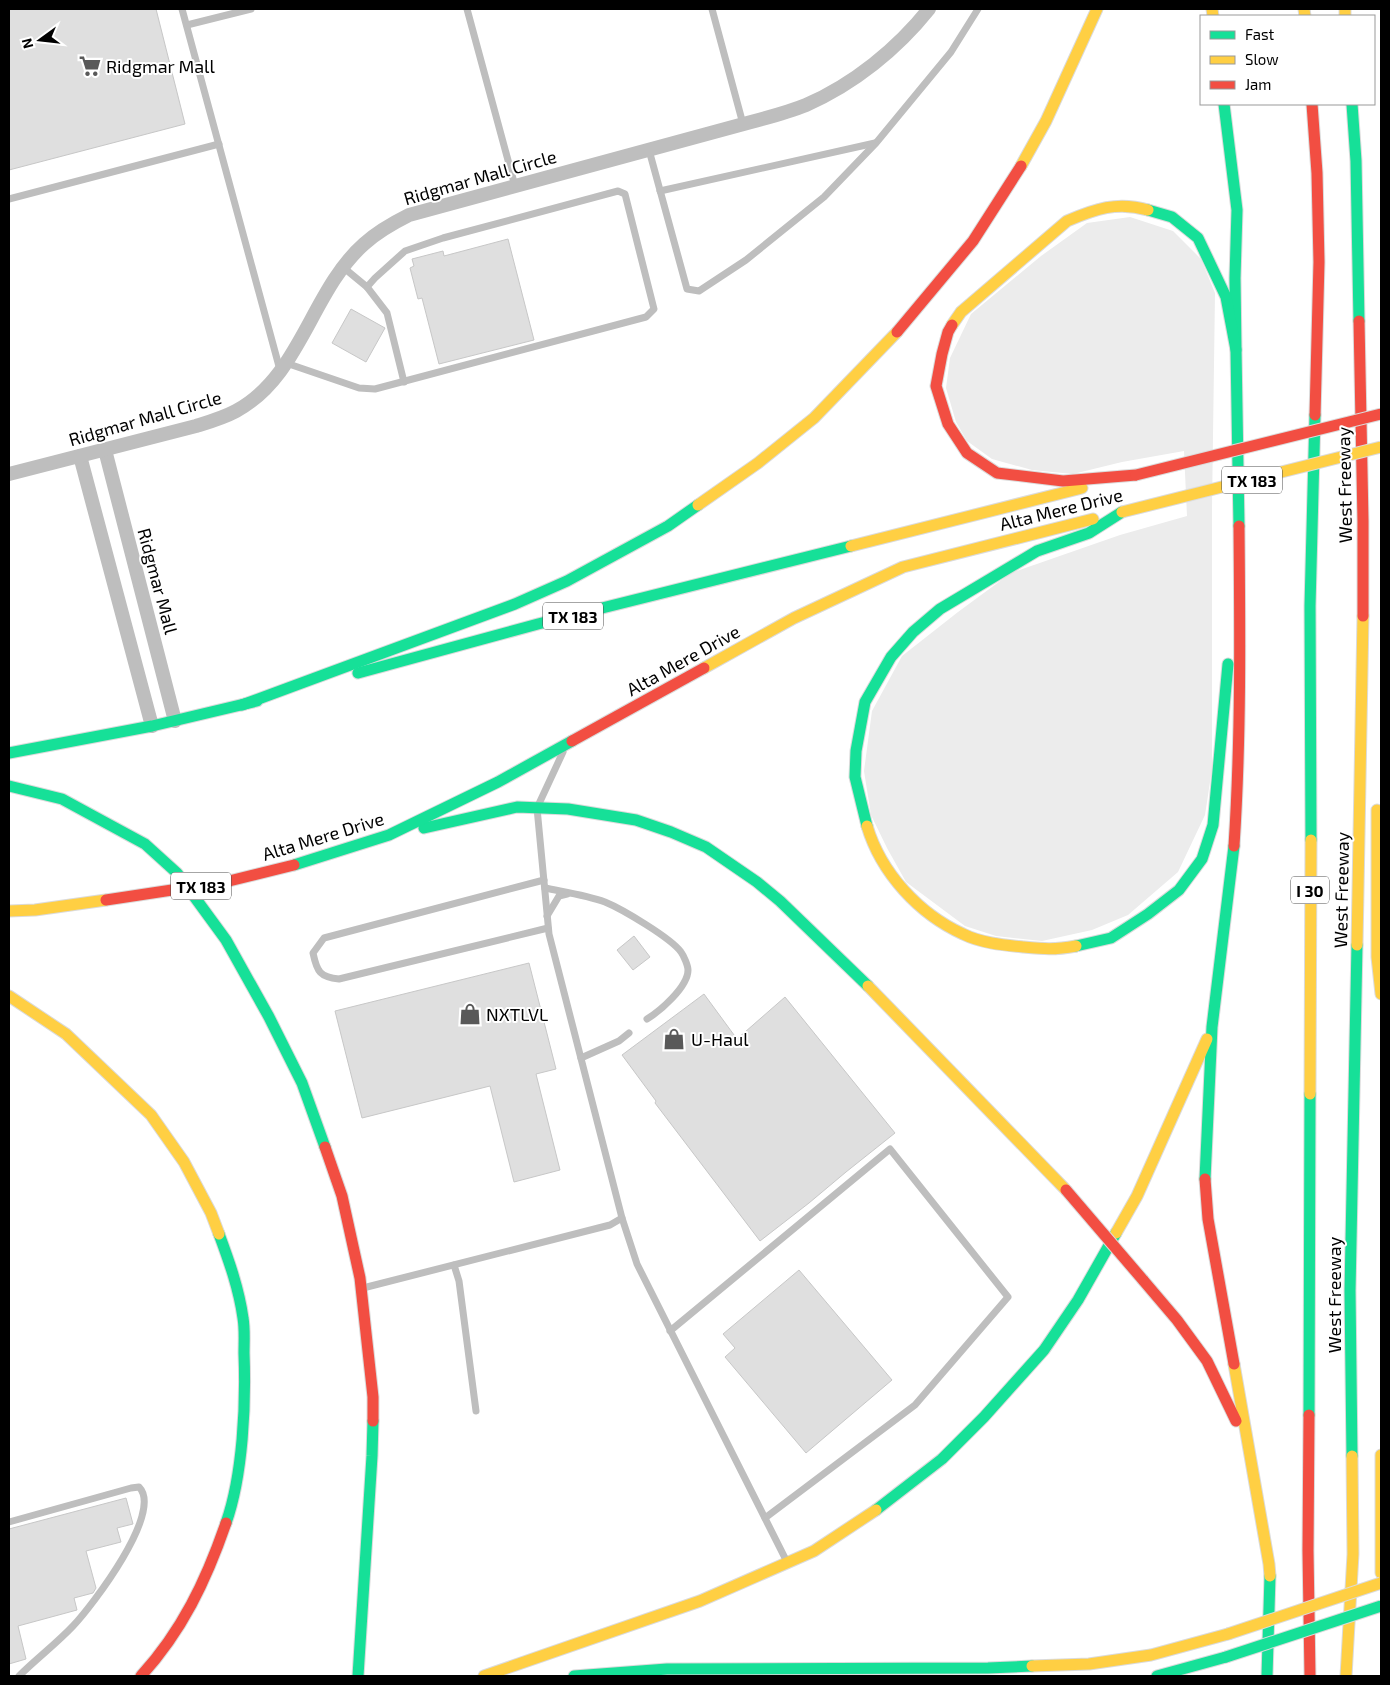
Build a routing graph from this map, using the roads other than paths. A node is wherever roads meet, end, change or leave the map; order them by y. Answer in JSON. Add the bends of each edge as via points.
{"nodes":[{"id":1,"x":182,"y":9,"type":"edge"},
{"id":2,"x":250,"y":9,"type":"edge"},
{"id":3,"x":467,"y":9,"type":"edge"},
{"id":4,"x":712,"y":9,"type":"edge"},
{"id":5,"x":929,"y":9,"type":"edge"},
{"id":6,"x":978,"y":9,"type":"edge"},
{"id":7,"x":1097,"y":9,"type":"edge"},
{"id":8,"x":187,"y":25,"type":"junction"},
{"id":9,"x":1224,"y":105,"type":"edge"},
{"id":10,"x":1312,"y":105,"type":"edge"},
{"id":11,"x":1352,"y":105,"type":"edge"},
{"id":12,"x":743,"y":124,"type":"junction"},
{"id":13,"x":876,"y":142,"type":"junction"},
{"id":14,"x":219,"y":144,"type":"junction"},
{"id":15,"x":649,"y":150,"type":"junction"},
{"id":16,"x":515,"y":186,"type":"junction"},
{"id":17,"x":660,"y":191,"type":"junction"},
{"id":18,"x":9,"y":199,"type":"edge"},
{"id":19,"x":344,"y":268,"type":"junction"},
{"id":20,"x":367,"y":288,"type":"junction"},
{"id":21,"x":1236,"y":350,"type":"junction"},
{"id":22,"x":283,"y":367,"type":"junction"},
{"id":23,"x":404,"y":382,"type":"junction"},
{"id":24,"x":1381,"y":414,"type":"edge"},
{"id":25,"x":1381,"y":447,"type":"edge"},
{"id":26,"x":105,"y":450,"type":"junction"},
{"id":27,"x":80,"y":456,"type":"junction"},
{"id":28,"x":9,"y":474,"type":"edge"},
{"id":29,"x":1136,"y":475,"type":"junction"},
{"id":30,"x":1122,"y":512,"type":"junction"},
{"id":31,"x":1240,"y":631,"type":"junction"},
{"id":32,"x":242,"y":706,"type":"junction"},
{"id":33,"x":175,"y":720,"type":"junction"},
{"id":34,"x":1362,"y":723,"type":"junction"},
{"id":35,"x":152,"y":726,"type":"junction"},
{"id":36,"x":567,"y":743,"type":"junction"},
{"id":37,"x":9,"y":753,"type":"edge"},
{"id":38,"x":1372,"y":770,"type":"dead end"},
{"id":39,"x":9,"y":786,"type":"edge"},
{"id":40,"x":1377,"y":799,"type":"dead end"},
{"id":41,"x":537,"y":808,"type":"junction"},
{"id":42,"x":389,"y":835,"type":"junction"},
{"id":43,"x":544,"y":884,"type":"junction"},
{"id":44,"x":569,"y":894,"type":"junction"},
{"id":45,"x":9,"y":911,"type":"edge"},
{"id":46,"x":547,"y":916,"type":"junction"},
{"id":47,"x":548,"y":928,"type":"junction"},
{"id":48,"x":1381,"y":994,"type":"edge"},
{"id":49,"x":9,"y":996,"type":"edge"},
{"id":50,"x":647,"y":1019,"type":"dead end"},
{"id":51,"x":1212,"y":1027,"type":"junction"},
{"id":52,"x":629,"y":1033,"type":"dead end"},
{"id":53,"x":581,"y":1058,"type":"junction"},
{"id":54,"x":622,"y":1218,"type":"junction"},
{"id":55,"x":454,"y":1265,"type":"junction"},
{"id":56,"x":361,"y":1289,"type":"junction"},
{"id":57,"x":670,"y":1331,"type":"junction"},
{"id":58,"x":476,"y":1411,"type":"dead end"},
{"id":59,"x":1248,"y":1445,"type":"junction"},
{"id":60,"x":1381,"y":1455,"type":"edge"},
{"id":61,"x":765,"y":1518,"type":"junction"},
{"id":62,"x":9,"y":1522,"type":"edge"},
{"id":63,"x":788,"y":1563,"type":"junction"},
{"id":64,"x":1381,"y":1573,"type":"edge"},
{"id":65,"x":1381,"y":1583,"type":"edge"},
{"id":66,"x":1381,"y":1606,"type":"edge"},
{"id":67,"x":19,"y":1676,"type":"edge"},
{"id":68,"x":141,"y":1676,"type":"edge"},
{"id":69,"x":358,"y":1676,"type":"edge"},
{"id":70,"x":484,"y":1676,"type":"edge"},
{"id":71,"x":574,"y":1676,"type":"edge"},
{"id":72,"x":1158,"y":1676,"type":"edge"},
{"id":73,"x":1267,"y":1676,"type":"edge"},
{"id":74,"x":1310,"y":1676,"type":"edge"},
{"id":75,"x":1346,"y":1676,"type":"edge"}],
"edges":[{"from":1,"to":8,"type":"lane"},
{"from":2,"to":8,"type":"lane"},
{"from":3,"to":16,"type":"lane"},
{"from":4,"to":12,"type":"lane"},
{"from":5,"to":12,"type":"street","name":"Ridgmar Mall Circle","via":[[898,42],[846,84],[804,106]]},
{"from":6,"to":13,"type":"lane","via":[[951,52]]},
{"from":7,"to":32,"type":"main road","via":[[1046,121],[1010,185],[973,241],[906,322],[814,418],[758,463],[668,526],[567,581],[515,604]]},
{"from":8,"to":14,"type":"lane"},
{"from":9,"to":21,"type":"main road","via":[[1237,210]]},
{"from":10,"to":74,"type":"main road","name":"West Freeway","number":"I 30","via":[[1319,262],[1310,606]]},
{"from":11,"to":34,"type":"main road","name":"West Freeway","via":[[1362,502]]},
{"from":12,"to":15,"type":"street","name":"Ridgmar Mall Circle"},
{"from":13,"to":17,"type":"lane"},
{"from":13,"to":17,"type":"lane","via":[[824,197],[746,260],[699,291],[687,289]]},
{"from":14,"to":18,"type":"lane"},
{"from":14,"to":22,"type":"lane"},
{"from":15,"to":16,"type":"street","name":"Ridgmar Mall Circle"},
{"from":15,"to":17,"type":"lane"},
{"from":16,"to":19,"type":"street","name":"Ridgmar Mall Circle","via":[[409,215],[373,236]]},
{"from":19,"to":20,"type":"lane"},
{"from":19,"to":22,"type":"street","name":"Ridgmar Mall Circle"},
{"from":20,"to":23,"type":"lane","via":[[388,313]]},
{"from":20,"to":23,"type":"lane","via":[[405,251],[609,193],[618,191],[625,194],[654,309],[646,317]]},
{"from":21,"to":29,"type":"main road","via":[[1226,296],[1198,238],[1172,217],[1141,208],[1114,205],[1068,221],[960,312],[948,332],[936,386],[948,424],[967,452],[997,473],[1063,481]]},
{"from":21,"to":31,"type":"main road"},
{"from":22,"to":23,"type":"lane","via":[[359,388],[375,389]]},
{"from":22,"to":26,"type":"street","name":"Ridgmar Mall Circle","via":[[266,387],[235,412]]},
{"from":24,"to":29,"type":"main road","name":"Alta Mere Drive","number":"TX 183","bridge":true},
{"from":25,"to":30,"type":"main road","name":"Alta Mere Drive","number":"TX 183","bridge":true},
{"from":26,"to":27,"type":"street","name":"Ridgmar Mall Circle"},
{"from":26,"to":33,"type":"street","name":"Ridgmar Mall"},
{"from":27,"to":28,"type":"street","name":"Ridgmar Mall Circle"},
{"from":27,"to":35,"type":"street"},
{"from":29,"to":32,"type":"main road","name":"Alta Mere Drive","number":"TX 183","via":[[502,633]]},
{"from":30,"to":31,"type":"main road","via":[[1090,533],[1037,551],[940,609],[891,657],[865,702],[855,777],[877,852],[900,887],[932,916],[964,935],[1002,945],[1055,950],[1111,938],[1148,914],[1179,890],[1202,860],[1213,825],[1226,667]]},
{"from":30,"to":36,"type":"main road","name":"Alta Mere Drive","number":"TX 183","via":[[903,567],[794,618]]},
{"from":31,"to":51,"type":"main road","via":[[1238,786],[1231,875]]},
{"from":32,"to":33,"type":"main road","name":"Alta Mere Drive","number":"TX 183"},
{"from":33,"to":35,"type":"main road","name":"Alta Mere Drive","number":"TX 183"},
{"from":34,"to":38,"type":"main road"},
{"from":34,"to":75,"type":"main road","name":"West Freeway","via":[[1350,1292],[1353,1554]]},
{"from":35,"to":37,"type":"main road","name":"Alta Mere Drive","number":"TX 183"},
{"from":36,"to":41,"type":"lane"},
{"from":36,"to":42,"type":"main road","name":"Alta Mere Drive","number":"TX 183","via":[[498,782]]},
{"from":39,"to":56,"type":"main road","via":[[62,799],[145,844],[177,873],[226,940],[302,1083],[342,1196]]},
{"from":40,"to":48,"type":"main road","via":[[1377,957]]},
{"from":41,"to":42,"type":"main road","via":[[517,807]]},
{"from":41,"to":43,"type":"lane"},
{"from":41,"to":59,"type":"main road","bridge":true,"via":[[568,808],[636,820],[662,829],[706,847],[780,901],[876,994],[1066,1190],[1177,1320],[1207,1361]]},
{"from":42,"to":45,"type":"main road","name":"Alta Mere Drive","number":"TX 183","bridge":true,"via":[[294,865],[225,882]]},
{"from":43,"to":44,"type":"lane"},
{"from":43,"to":46,"type":"lane"},
{"from":43,"to":47,"type":"lane","via":[[324,938],[313,953],[321,973],[328,978],[339,979]]},
{"from":44,"to":46,"type":"lane","via":[[559,896]]},
{"from":44,"to":50,"type":"lane","via":[[604,902],[661,935],[681,952],[688,970],[685,980],[676,994]]},
{"from":46,"to":47,"type":"lane"},
{"from":47,"to":53,"type":"lane"},
{"from":49,"to":68,"type":"main road","via":[[66,1034],[151,1115],[184,1162],[211,1213],[232,1270],[243,1319],[246,1393],[230,1513],[214,1559],[190,1610],[160,1655]]},
{"from":51,"to":59,"type":"main road","via":[[1206,1202]]},
{"from":51,"to":63,"type":"main road","via":[[1137,1196],[1078,1300],[1044,1350],[984,1417],[899,1494],[814,1551]]},
{"from":52,"to":53,"type":"lane","via":[[620,1041]]},
{"from":53,"to":54,"type":"lane"},
{"from":54,"to":55,"type":"lane","via":[[610,1225]]},
{"from":54,"to":57,"type":"lane","via":[[637,1264]]},
{"from":55,"to":56,"type":"lane"},
{"from":55,"to":58,"type":"lane","via":[[459,1281]]},
{"from":56,"to":69,"type":"main road","via":[[373,1397]]},
{"from":57,"to":61,"type":"lane"},
{"from":57,"to":61,"type":"lane","via":[[890,1149],[1008,1297],[915,1406]]},
{"from":59,"to":73,"type":"main road","via":[[1269,1564]]},
{"from":60,"to":64,"type":"main road"},
{"from":61,"to":63,"type":"lane"},
{"from":62,"to":67,"type":"lane","via":[[131,1488],[139,1487],[144,1492],[145,1502],[136,1533],[112,1577],[73,1626]]},
{"from":63,"to":70,"type":"main road","via":[[700,1601]]},
{"from":65,"to":71,"type":"main road","bridge":true,"via":[[1228,1634],[1151,1654],[1089,1664],[988,1668],[666,1669]]},
{"from":66,"to":72,"type":"main road","bridge":true}]}
